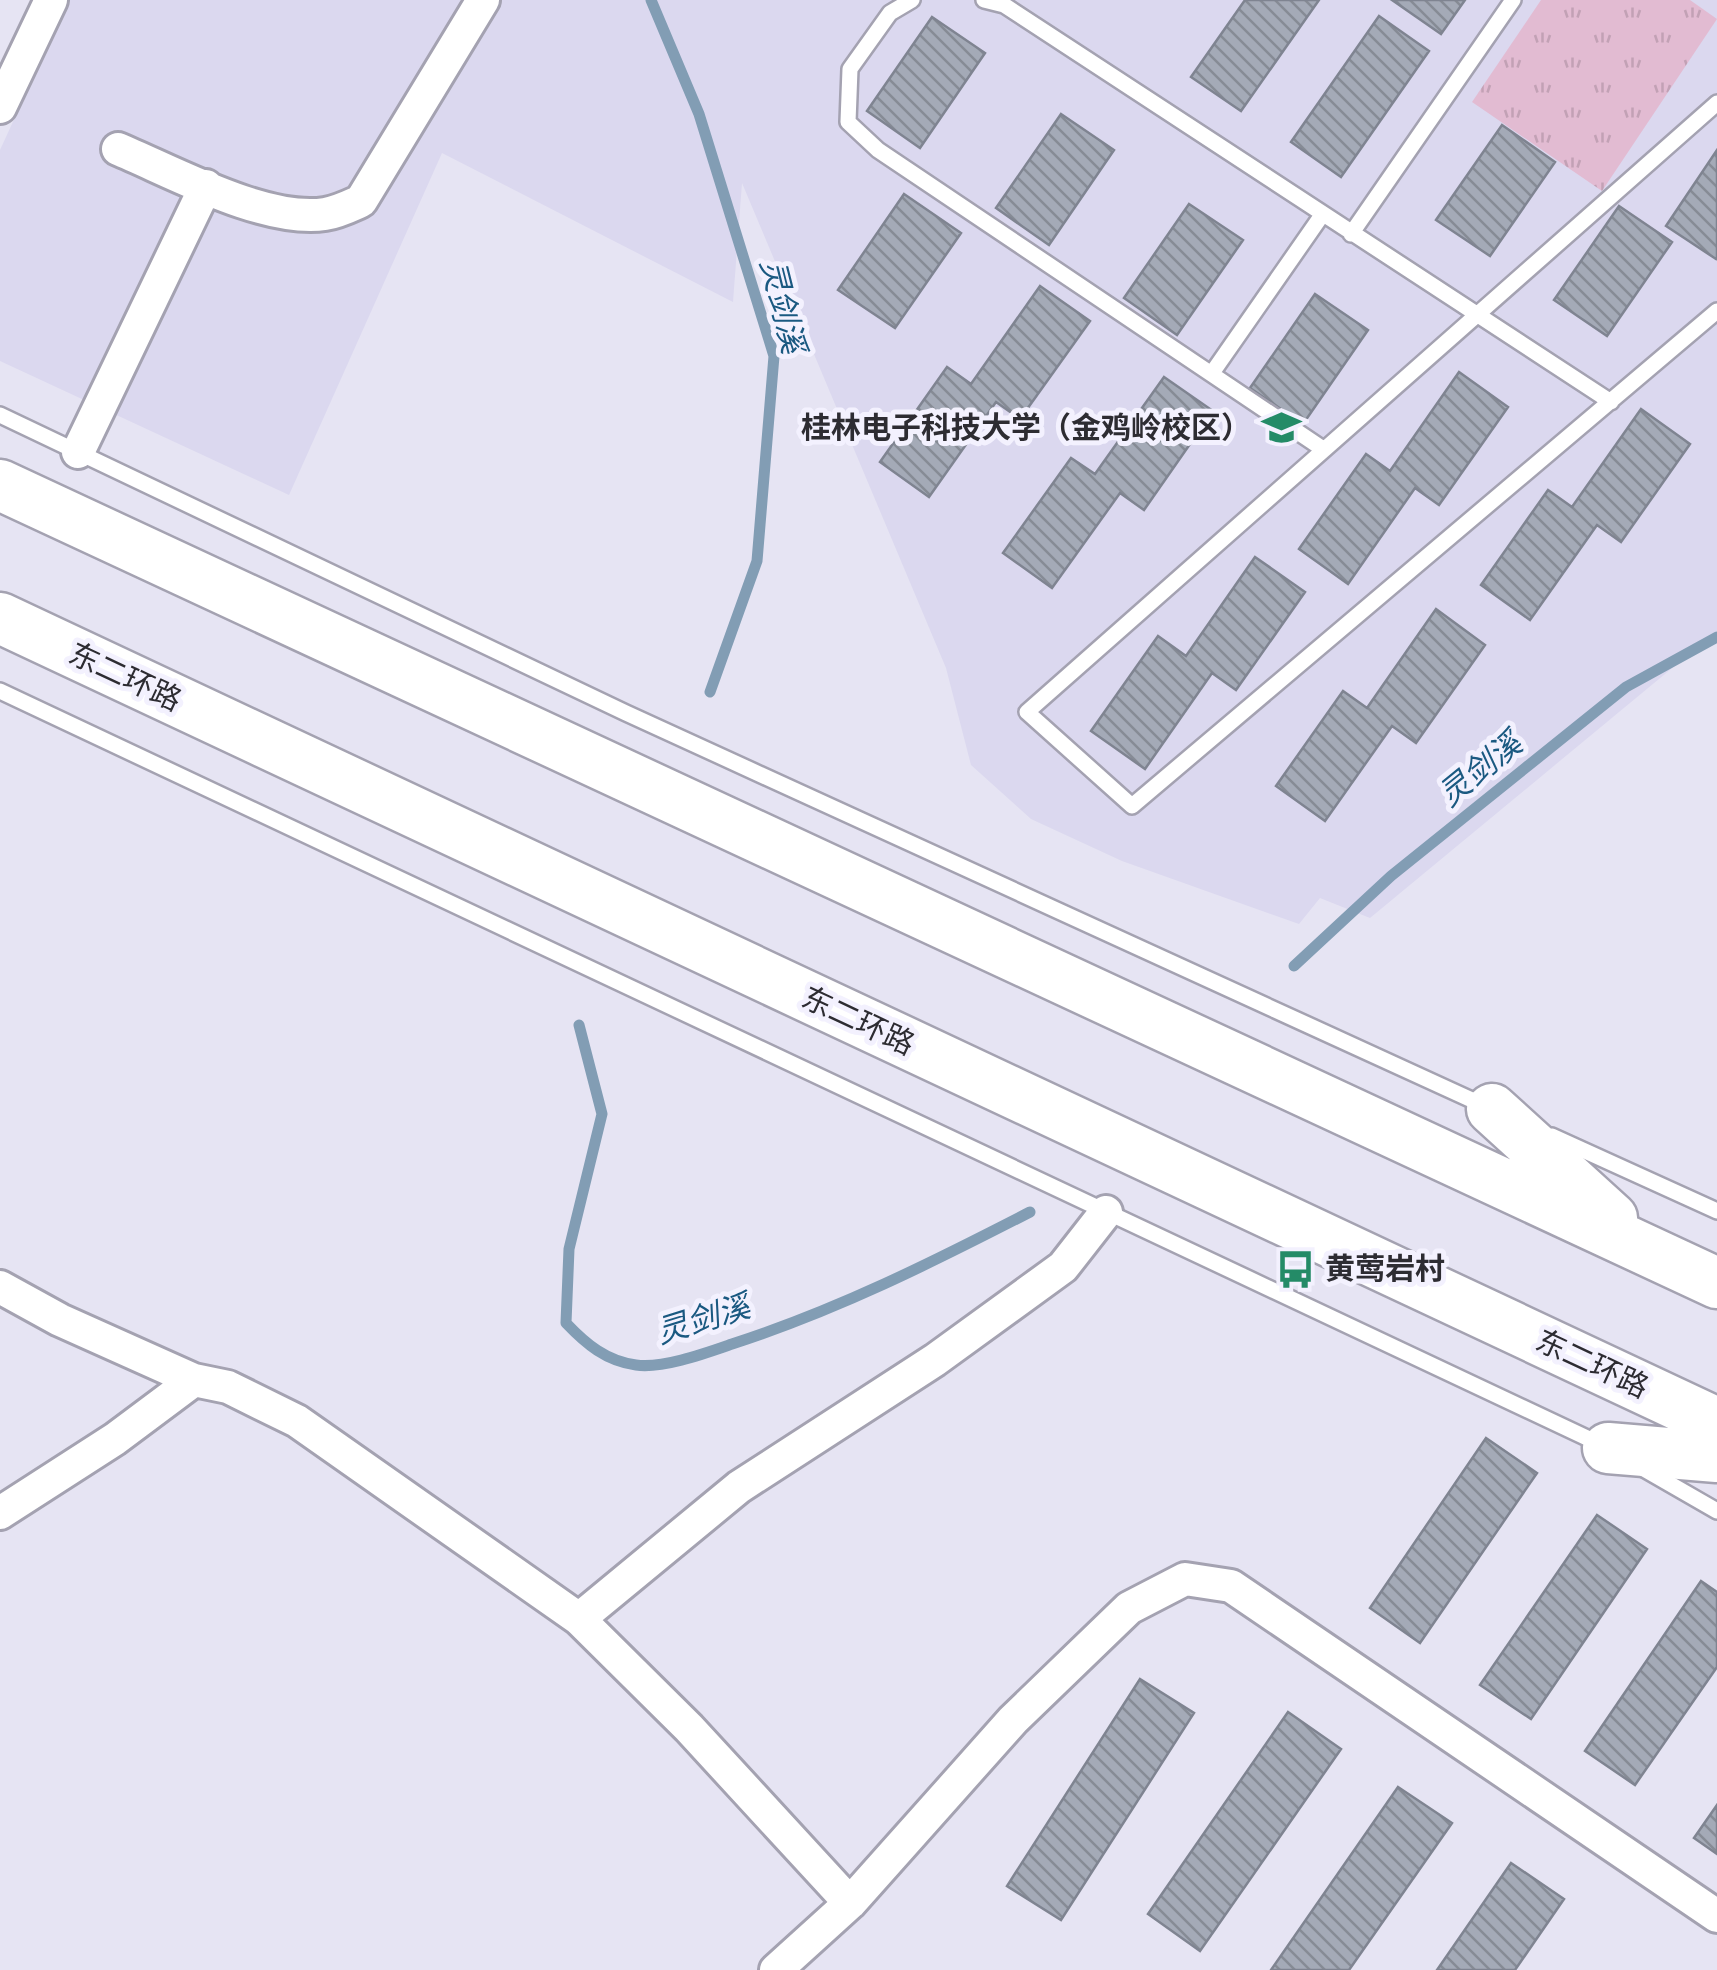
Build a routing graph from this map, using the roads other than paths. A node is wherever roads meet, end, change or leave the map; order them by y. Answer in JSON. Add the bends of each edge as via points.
{"nodes":[{"id":1,"x":51,"y":0,"type":"edge"},
{"id":2,"x":484,"y":0,"type":"edge"},
{"id":3,"x":912,"y":0,"type":"edge"},
{"id":4,"x":984,"y":0,"type":"edge"},
{"id":5,"x":1513,"y":0,"type":"edge"},
{"id":6,"x":1717,"y":103,"type":"edge"},
{"id":7,"x":0,"y":107,"type":"edge"},
{"id":8,"x":118,"y":148,"type":"dead end"},
{"id":9,"x":206,"y":186,"type":"junction"},
{"id":10,"x":1322,"y":214,"type":"junction"},
{"id":11,"x":1351,"y":234,"type":"junction"},
{"id":12,"x":1717,"y":311,"type":"edge"},
{"id":13,"x":1476,"y":314,"type":"junction"},
{"id":14,"x":1212,"y":373,"type":"junction"},
{"id":15,"x":1611,"y":402,"type":"junction"},
{"id":16,"x":0,"y":415,"type":"edge"},
{"id":17,"x":1323,"y":449,"type":"junction"},
{"id":18,"x":78,"y":452,"type":"junction"},
{"id":19,"x":0,"y":485,"type":"edge"},
{"id":20,"x":0,"y":618,"type":"edge"},
{"id":21,"x":0,"y":691,"type":"edge"},
{"id":22,"x":1492,"y":1110,"type":"junction"},
{"id":23,"x":1717,"y":1211,"type":"edge"},
{"id":24,"x":1106,"y":1212,"type":"junction"},
{"id":25,"x":1649,"y":1252,"type":"junction"},
{"id":26,"x":1717,"y":1283,"type":"edge"},
{"id":27,"x":0,"y":1287,"type":"edge"},
{"id":28,"x":194,"y":1380,"type":"junction"},
{"id":29,"x":1717,"y":1423,"type":"edge"},
{"id":30,"x":1608,"y":1448,"type":"junction"},
{"id":31,"x":1717,"y":1457,"type":"edge"},
{"id":32,"x":1717,"y":1510,"type":"edge"},
{"id":33,"x":0,"y":1512,"type":"edge"},
{"id":34,"x":580,"y":1619,"type":"junction"},
{"id":35,"x":850,"y":1903,"type":"junction"},
{"id":36,"x":1717,"y":1916,"type":"edge"},
{"id":37,"x":776,"y":1970,"type":"edge"}],
"edges":[{"from":1,"to":7,"type":"street"},
{"from":2,"to":9,"type":"street","via":[[362,200],[328,214],[289,214]]},
{"from":3,"to":14,"type":"lane","via":[[890,13],[850,69],[848,122],[878,150]]},
{"from":4,"to":10,"type":"lane","via":[[1004,5]]},
{"from":5,"to":11,"type":"lane"},
{"from":6,"to":13,"type":"lane"},
{"from":8,"to":9,"type":"street"},
{"from":9,"to":18,"type":"street"},
{"from":10,"to":11,"type":"lane"},
{"from":10,"to":14,"type":"lane"},
{"from":11,"to":13,"type":"lane"},
{"from":12,"to":15,"type":"lane"},
{"from":13,"to":15,"type":"lane"},
{"from":13,"to":17,"type":"lane"},
{"from":14,"to":17,"type":"lane"},
{"from":15,"to":17,"type":"lane","via":[[1132,806],[1027,712]]},
{"from":16,"to":18,"type":"lane"},
{"from":18,"to":22,"type":"lane","via":[[626,713]]},
{"from":19,"to":25,"type":"main road"},
{"from":20,"to":29,"type":"main road","name":"东二环路"},
{"from":21,"to":24,"type":"lane"},
{"from":22,"to":23,"type":"lane"},
{"from":22,"to":25,"type":"main road"},
{"from":24,"to":30,"type":"lane"},
{"from":24,"to":34,"type":"street","via":[[1062,1267],[935,1360],[740,1487]]},
{"from":25,"to":26,"type":"main road"},
{"from":27,"to":28,"type":"street"},
{"from":28,"to":33,"type":"street"},
{"from":28,"to":34,"type":"street","via":[[228,1387],[297,1421]]},
{"from":30,"to":31,"type":"main road"},
{"from":30,"to":32,"type":"lane"},
{"from":34,"to":35,"type":"street"},
{"from":35,"to":36,"type":"street","via":[[1013,1720],[1129,1608],[1185,1579],[1230,1586]]},
{"from":35,"to":37,"type":"street"}]}
